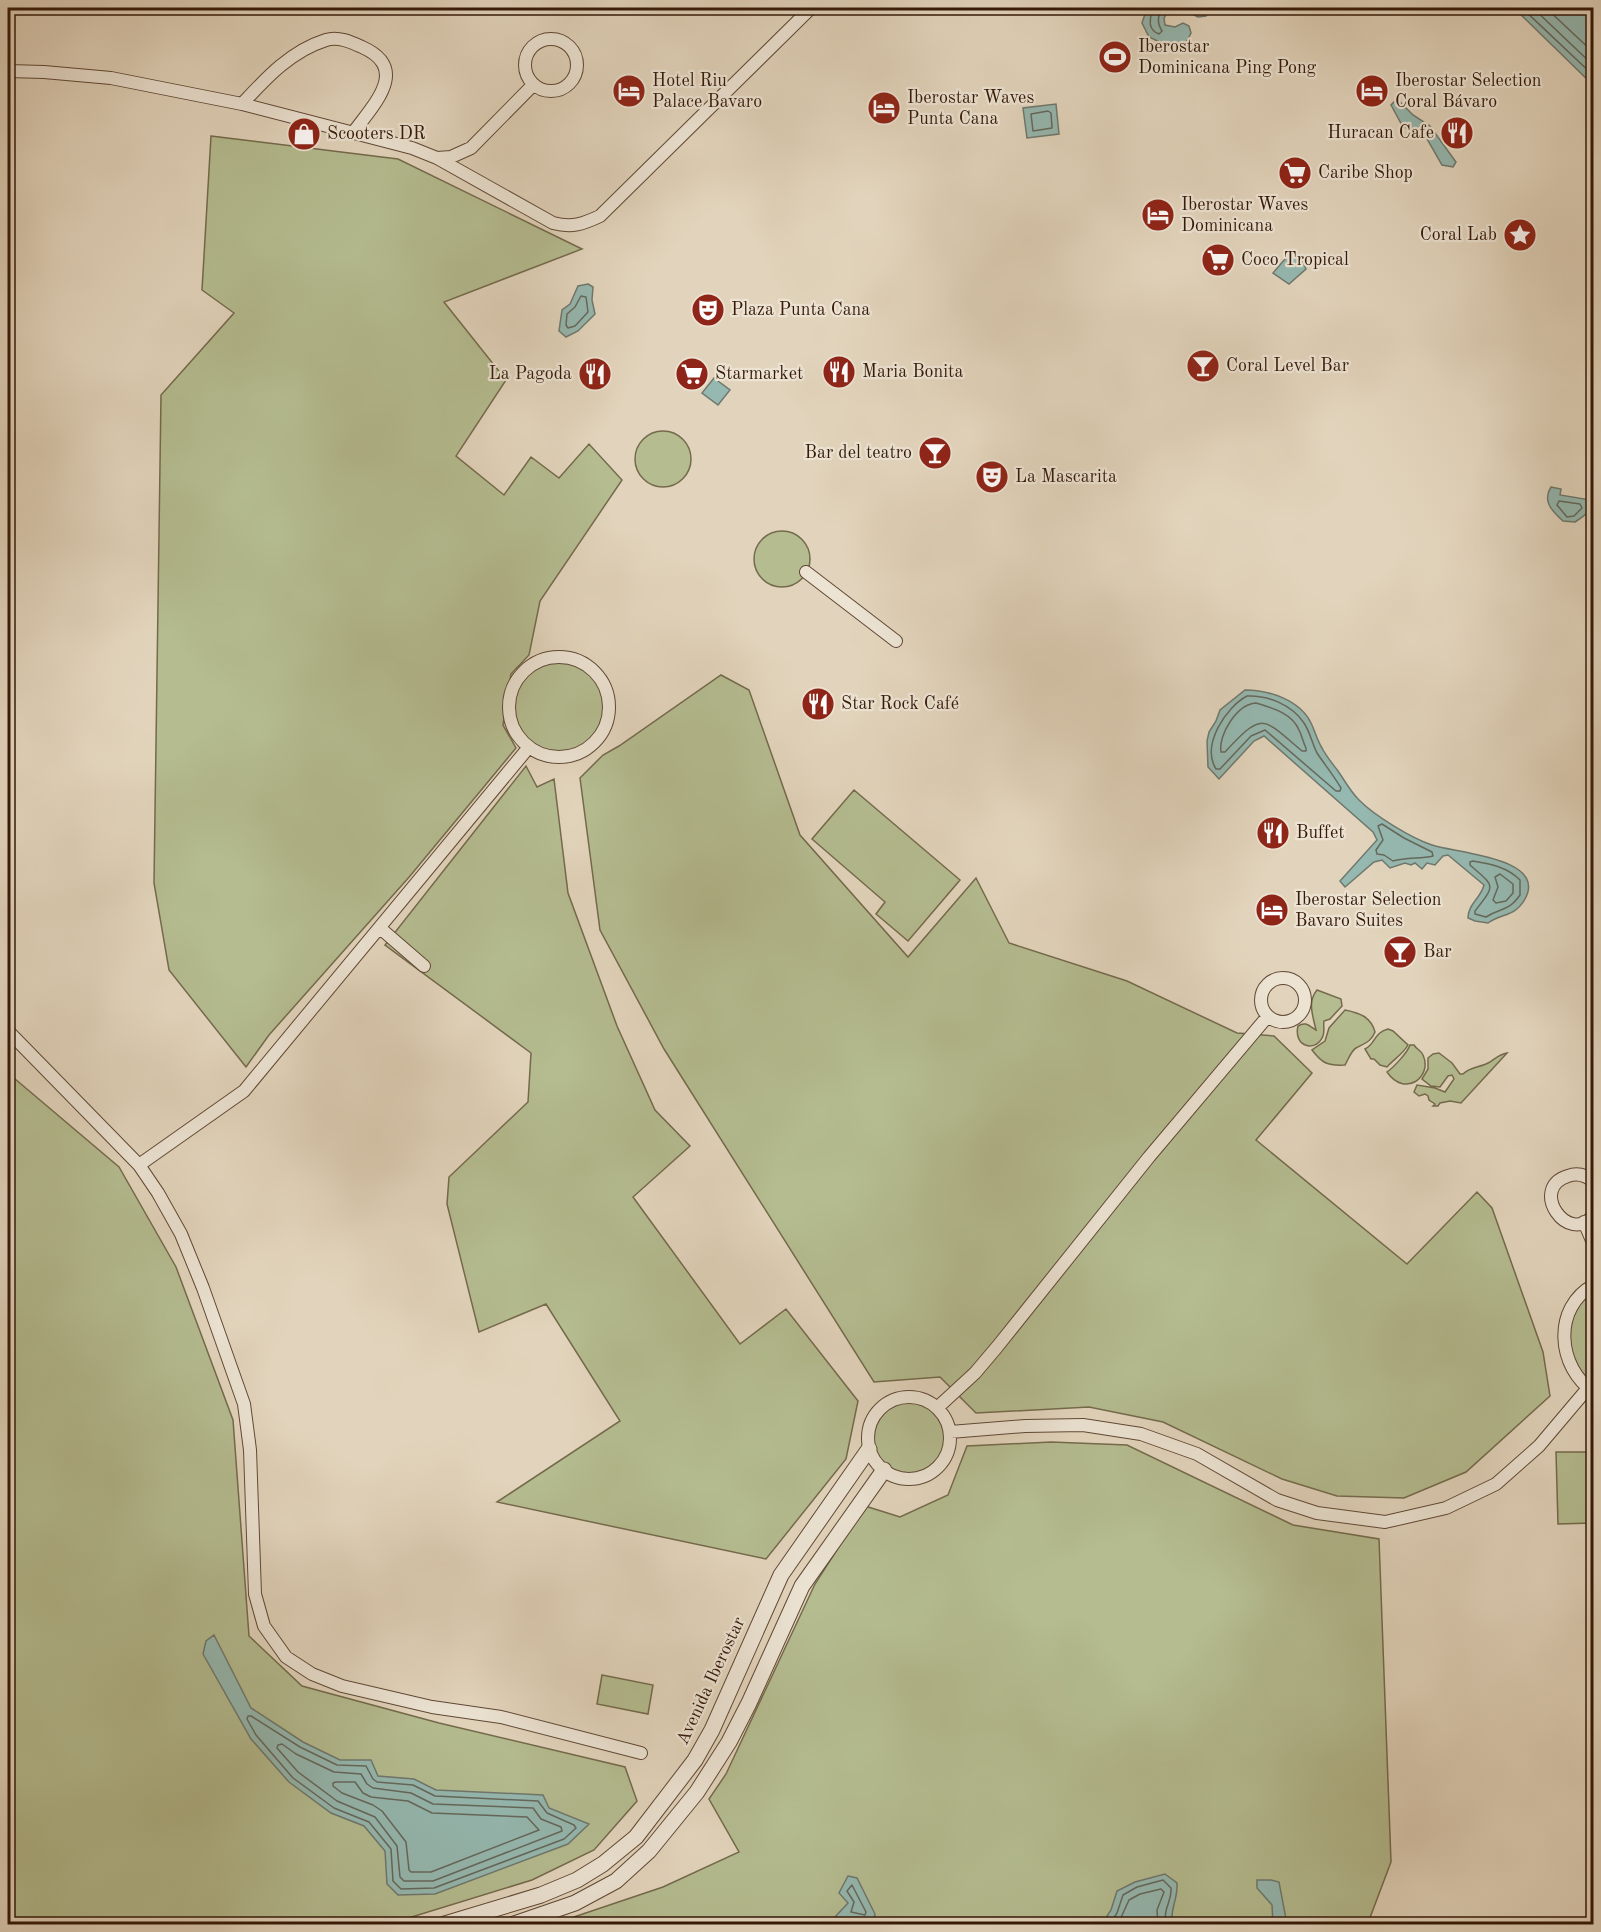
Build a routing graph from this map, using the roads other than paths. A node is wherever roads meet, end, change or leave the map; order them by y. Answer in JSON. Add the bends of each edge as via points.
{"nodes":[{"id":1,"x":811,"y":8,"type":"edge"},
{"id":2,"x":8,"y":71,"type":"edge"},
{"id":3,"x":533,"y":85,"type":"junction"},
{"id":4,"x":242,"y":104,"type":"junction"},
{"id":5,"x":353,"y":133,"type":"junction"},
{"id":6,"x":437,"y":158,"type":"junction"},
{"id":7,"x":806,"y":572,"type":"dead end"},
{"id":8,"x":896,"y":641,"type":"dead end"},
{"id":9,"x":529,"y":747,"type":"junction"},
{"id":10,"x":380,"y":928,"type":"junction"},
{"id":11,"x":424,"y":966,"type":"dead end"},
{"id":12,"x":1268,"y":1016,"type":"dead end"},
{"id":13,"x":8,"y":1031,"type":"edge"},
{"id":14,"x":139,"y":1165,"type":"junction"},
{"id":15,"x":1593,"y":1182,"type":"edge"},
{"id":16,"x":1589,"y":1219,"type":"edge"},
{"id":17,"x":1593,"y":1245,"type":"edge"},
{"id":18,"x":1593,"y":1285,"type":"edge"},
{"id":19,"x":1591,"y":1390,"type":"edge"},
{"id":20,"x":937,"y":1408,"type":"junction"},
{"id":21,"x":950,"y":1432,"type":"junction"},
{"id":22,"x":870,"y":1449,"type":"junction"},
{"id":23,"x":884,"y":1470,"type":"junction"},
{"id":24,"x":641,"y":1753,"type":"dead end"},
{"id":25,"x":445,"y":1924,"type":"edge"},
{"id":26,"x":514,"y":1924,"type":"edge"}],
"edges":[{"from":1,"to":6,"type":"street","via":[[600,216],[580,225],[553,223]]},
{"from":2,"to":4,"type":"street","via":[[111,78]]},
{"from":3,"to":3,"type":"street","via":[[558,90],[572,80],[577,64],[570,48],[556,39],[532,47],[525,62]]},
{"from":3,"to":6,"type":"street","via":[[471,148]]},
{"from":4,"to":5,"type":"street"},
{"from":4,"to":5,"type":"street","via":[[284,61],[337,38],[380,58],[386,74],[381,94]]},
{"from":5,"to":6,"type":"street"},
{"from":7,"to":8,"type":"street"},
{"from":9,"to":9,"type":"street","via":[[551,756],[566,756],[591,745],[601,734],[609,705],[606,688],[584,663],[551,657],[535,663],[515,682],[510,717]]},
{"from":9,"to":10,"type":"street"},
{"from":10,"to":11,"type":"street"},
{"from":10,"to":14,"type":"street","via":[[244,1091]]},
{"from":12,"to":20,"type":"street","via":[[997,1347]]},
{"from":13,"to":14,"type":"street"},
{"from":14,"to":24,"type":"street","via":[[181,1234],[244,1404],[250,1450],[255,1594],[264,1626],[286,1657],[312,1674],[342,1686],[501,1718]]},
{"from":15,"to":16,"type":"street","via":[[1574,1173],[1563,1177],[1551,1196],[1560,1219],[1571,1223]]},
{"from":16,"to":17,"type":"street"},
{"from":18,"to":19,"type":"street","via":[[1573,1304],[1565,1323],[1563,1344],[1569,1365]]},
{"from":19,"to":21,"type":"street","via":[[1539,1446],[1496,1484],[1446,1508],[1385,1522],[1317,1513],[1278,1500],[1197,1454],[1141,1434],[1083,1425]]},
{"from":20,"to":21,"type":"street"},
{"from":20,"to":22,"type":"street","via":[[913,1397],[887,1403],[871,1423]]},
{"from":21,"to":23,"type":"street","via":[[944,1459],[923,1476],[896,1476]]},
{"from":22,"to":23,"type":"street"},
{"from":22,"to":25,"type":"street","name":"Avenida Iberostar","via":[[781,1575],[712,1730],[636,1837],[577,1880]]},
{"from":23,"to":26,"type":"street","via":[[802,1586],[729,1742],[697,1792],[649,1851],[616,1881],[575,1903]]}]}
